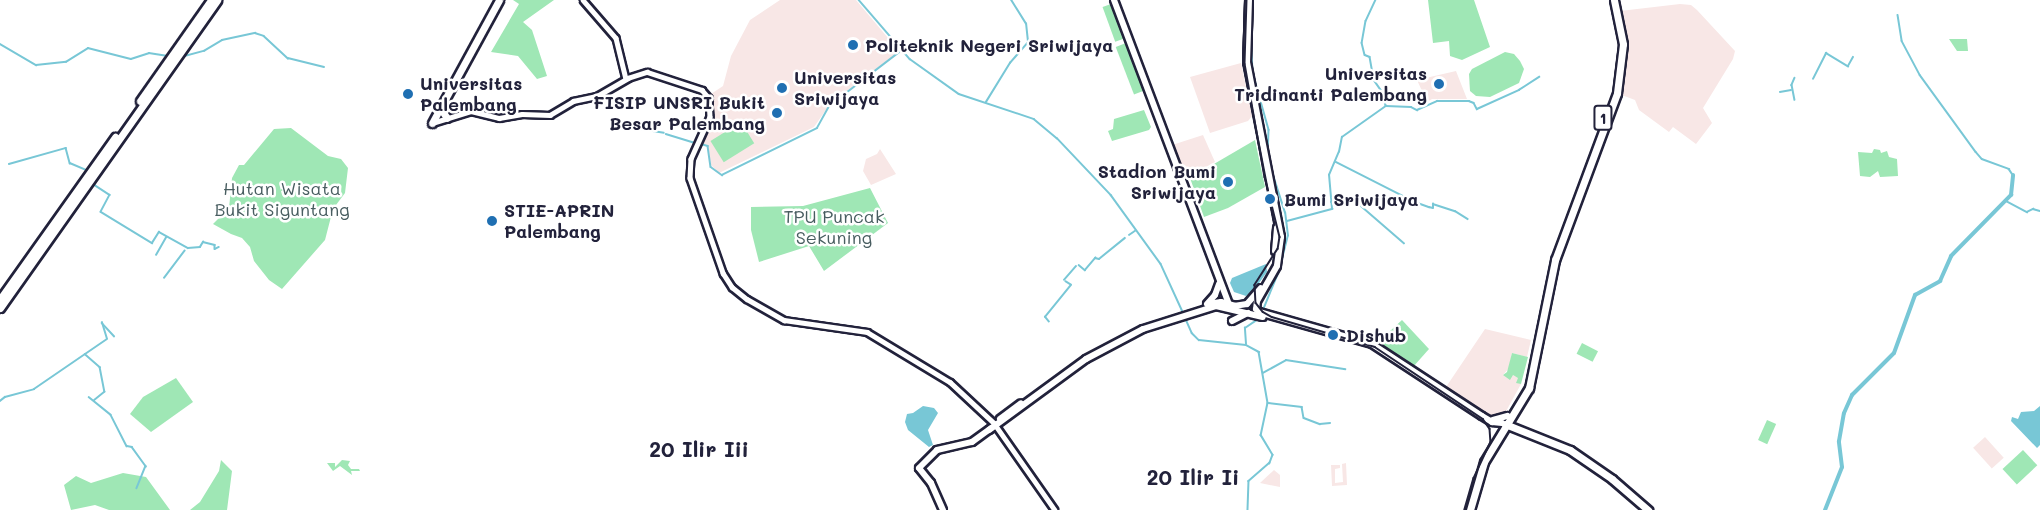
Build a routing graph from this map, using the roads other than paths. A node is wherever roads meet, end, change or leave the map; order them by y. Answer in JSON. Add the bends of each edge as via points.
{"nodes":[{"id":1,"x":211,"y":0,"type":"edge"},
{"id":2,"x":217,"y":0,"type":"edge"},
{"id":3,"x":500,"y":0,"type":"edge"},
{"id":4,"x":583,"y":0,"type":"edge"},
{"id":5,"x":1113,"y":0,"type":"edge"},
{"id":6,"x":1248,"y":0,"type":"edge"},
{"id":7,"x":1613,"y":0,"type":"edge"},
{"id":8,"x":174,"y":58,"type":"junction"},
{"id":9,"x":626,"y":79,"type":"junction"},
{"id":10,"x":440,"y":108,"type":"junction"},
{"id":11,"x":447,"y":118,"type":"junction"},
{"id":12,"x":433,"y":122,"type":"junction"},
{"id":13,"x":1263,"y":158,"type":"junction"},
{"id":14,"x":1272,"y":268,"type":"junction"},
{"id":15,"x":1270,"y":279,"type":"junction"},
{"id":16,"x":1219,"y":283,"type":"junction"},
{"id":17,"x":1258,"y":296,"type":"junction"},
{"id":18,"x":4,"y":297,"type":"edge"},
{"id":19,"x":1206,"y":304,"type":"junction"},
{"id":20,"x":1247,"y":304,"type":"junction"},
{"id":21,"x":1229,"y":306,"type":"junction"},
{"id":22,"x":0,"y":308,"type":"edge"},
{"id":23,"x":1184,"y":313,"type":"junction"},
{"id":24,"x":1248,"y":313,"type":"junction"},
{"id":25,"x":1260,"y":314,"type":"junction"},
{"id":26,"x":1542,"y":316,"type":"junction"},
{"id":27,"x":1232,"y":321,"type":"dead end"},
{"id":28,"x":1374,"y":348,"type":"junction"},
{"id":29,"x":1506,"y":424,"type":"junction"},
{"id":30,"x":995,"y":425,"type":"junction"},
{"id":31,"x":1052,"y":508,"type":"edge"},
{"id":32,"x":943,"y":510,"type":"edge"},
{"id":33,"x":1467,"y":510,"type":"edge"},
{"id":34,"x":1642,"y":510,"type":"edge"},
{"id":35,"x":1648,"y":510,"type":"edge"}],
"edges":[{"from":1,"to":8,"type":"highway"},
{"from":2,"to":8,"type":"highway"},
{"from":3,"to":10,"type":"highway"},
{"from":3,"to":12,"type":"highway"},
{"from":4,"to":9,"type":"main road","via":[[616,38]]},
{"from":5,"to":16,"type":"main road"},
{"from":6,"to":13,"type":"main road","via":[[1244,63]]},
{"from":7,"to":26,"type":"highway","number":"1","via":[[1622,56],[1617,91],[1578,190]]},
{"from":8,"to":18,"type":"highway"},
{"from":9,"to":11,"type":"main road","via":[[597,96],[573,101],[553,114],[499,118],[471,111]]},
{"from":9,"to":30,"type":"main road","via":[[654,73],[694,86],[707,95],[710,117],[688,168],[717,259],[732,286],[784,320],[867,332],[955,386]]},
{"from":10,"to":11,"type":"highway"},
{"from":10,"to":12,"type":"highway"},
{"from":11,"to":12,"type":"main road"},
{"from":13,"to":14,"type":"main road","via":[[1277,229]]},
{"from":13,"to":15,"type":"main road","via":[[1281,242]]},
{"from":14,"to":15,"type":"main road"},
{"from":14,"to":17,"type":"main road"},
{"from":15,"to":17,"type":"main road"},
{"from":16,"to":19,"type":"main road"},
{"from":16,"to":20,"type":"main road","via":[[1231,298]]},
{"from":16,"to":21,"type":"main road"},
{"from":17,"to":20,"type":"main road"},
{"from":17,"to":25,"type":"main road"},
{"from":18,"to":22,"type":"highway"},
{"from":19,"to":21,"type":"main road"},
{"from":19,"to":23,"type":"main road"},
{"from":20,"to":21,"type":"main road"},
{"from":21,"to":23,"type":"main road"},
{"from":21,"to":24,"type":"main road"},
{"from":21,"to":25,"type":"main road"},
{"from":23,"to":30,"type":"main road","via":[[1097,352]]},
{"from":24,"to":25,"type":"main road"},
{"from":24,"to":27,"type":"main road"},
{"from":25,"to":28,"type":"main road"},
{"from":25,"to":28,"type":"main road"},
{"from":26,"to":29,"type":"highway","number":"1","via":[[1525,383]]},
{"from":26,"to":29,"type":"highway","number":"1","via":[[1531,379]]},
{"from":28,"to":29,"type":"main road","via":[[1487,420]]},
{"from":28,"to":29,"type":"main road","via":[[1488,425]]},
{"from":29,"to":33,"type":"highway","number":"1","via":[[1478,465]]},
{"from":29,"to":34,"type":"highway","via":[[1568,453]]},
{"from":29,"to":35,"type":"highway","via":[[1570,450]]},
{"from":30,"to":31,"type":"main road"},
{"from":30,"to":32,"type":"main road","via":[[972,442],[933,453],[919,468]]}]}
